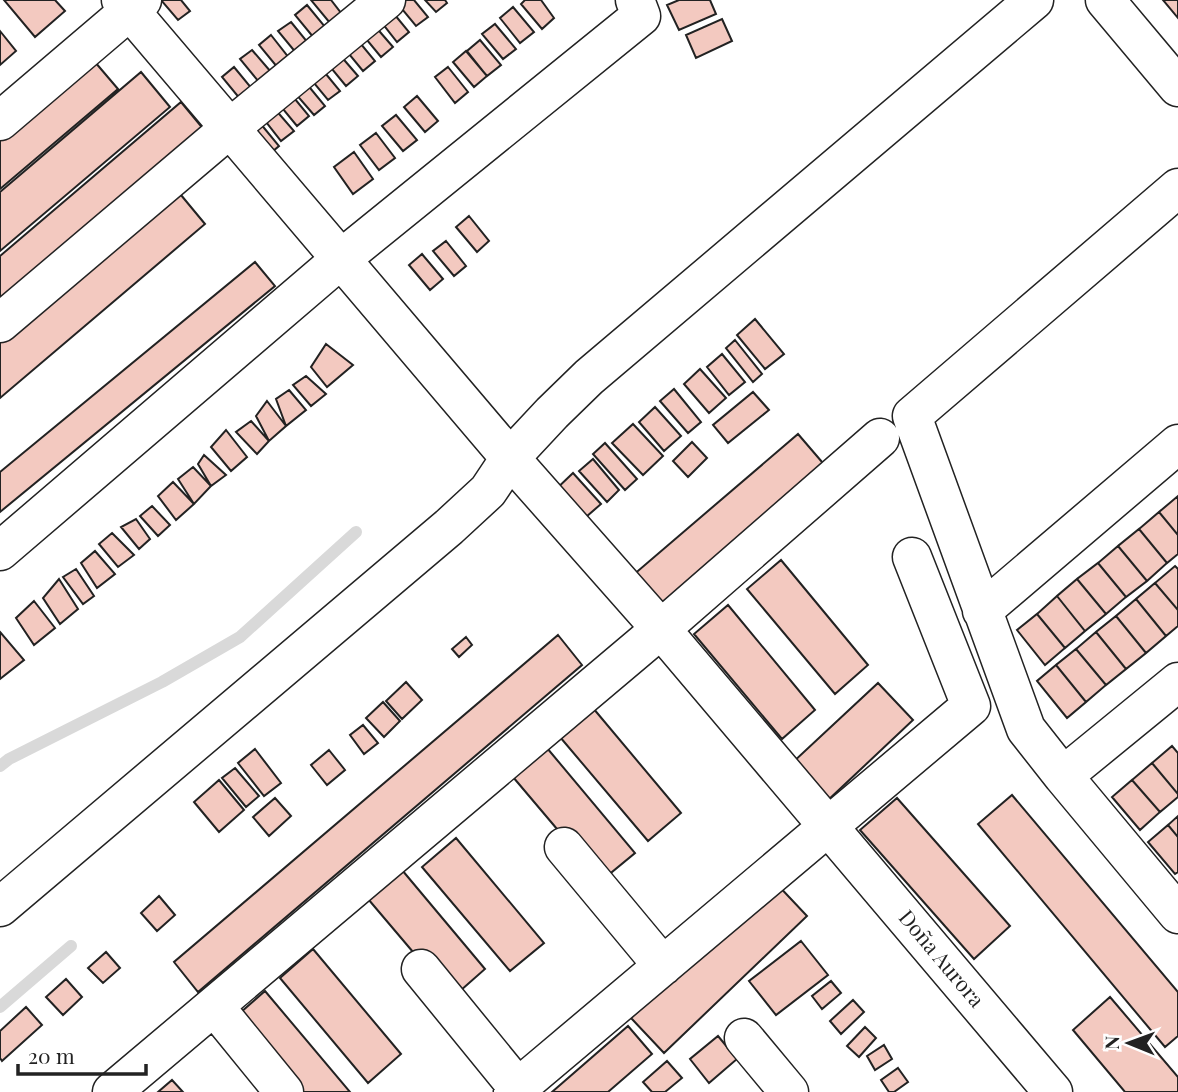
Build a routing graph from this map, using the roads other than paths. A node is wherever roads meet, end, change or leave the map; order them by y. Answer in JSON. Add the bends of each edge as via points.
{"nodes":[{"id":1,"x":386,"y":0,"type":"edge"},
{"id":2,"x":635,"y":0,"type":"edge"},
{"id":3,"x":1034,"y":0,"type":"edge"},
{"id":4,"x":1105,"y":0,"type":"edge"},
{"id":5,"x":131,"y":3,"type":"edge"},
{"id":6,"x":1178,"y":87,"type":"edge"},
{"id":7,"x":0,"y":121,"type":"edge"},
{"id":8,"x":230,"y":128,"type":"junction"},
{"id":9,"x":1178,"y":188,"type":"edge"},
{"id":10,"x":341,"y":260,"type":"junction"},
{"id":11,"x":0,"y":323,"type":"edge"},
{"id":12,"x":880,"y":438,"type":"dead end"},
{"id":13,"x":1178,"y":444,"type":"edge"},
{"id":14,"x":510,"y":458,"type":"junction"},
{"id":15,"x":0,"y":551,"type":"edge"},
{"id":16,"x":912,"y":557,"type":"dead end"},
{"id":17,"x":982,"y":611,"type":"junction"},
{"id":18,"x":661,"y":629,"type":"junction"},
{"id":19,"x":1178,"y":682,"type":"edge"},
{"id":20,"x":1063,"y":776,"type":"junction"},
{"id":21,"x":828,"y":827,"type":"junction"},
{"id":22,"x":564,"y":847,"type":"dead end"},
{"id":23,"x":0,"y":907,"type":"edge"},
{"id":24,"x":1178,"y":914,"type":"edge"},
{"id":25,"x":663,"y":965,"type":"junction"},
{"id":26,"x":421,"y":969,"type":"dead end"},
{"id":27,"x":214,"y":1006,"type":"junction"},
{"id":28,"x":744,"y":1038,"type":"dead end"},
{"id":29,"x":516,"y":1090,"type":"edge"},
{"id":30,"x":112,"y":1092,"type":"edge"},
{"id":31,"x":284,"y":1092,"type":"edge"},
{"id":32,"x":789,"y":1092,"type":"edge"},
{"id":33,"x":1054,"y":1092,"type":"edge"}],
"edges":[{"from":1,"to":8,"type":"street"},
{"from":2,"to":10,"type":"street","via":[[641,16]]},
{"from":3,"to":14,"type":"street","via":[[589,377]]},
{"from":4,"to":6,"type":"street"},
{"from":5,"to":7,"type":"street"},
{"from":5,"to":8,"type":"street","name":"Doña Aurora"},
{"from":8,"to":10,"type":"street","name":"Doña Aurora"},
{"from":8,"to":11,"type":"street"},
{"from":9,"to":17,"type":"street","via":[[912,416]]},
{"from":10,"to":14,"type":"street","name":"Doña Aurora"},
{"from":10,"to":15,"type":"street"},
{"from":12,"to":18,"type":"street"},
{"from":13,"to":17,"type":"street"},
{"from":14,"to":18,"type":"street","name":"Doña Aurora"},
{"from":14,"to":23,"type":"street","via":[[488,491],[449,527]]},
{"from":16,"to":21,"type":"street","via":[[971,706]]},
{"from":17,"to":20,"type":"street","via":[[1026,729]]},
{"from":18,"to":21,"type":"street","name":"Doña Aurora"},
{"from":18,"to":27,"type":"street"},
{"from":19,"to":20,"type":"street"},
{"from":20,"to":24,"type":"street"},
{"from":21,"to":25,"type":"street"},
{"from":21,"to":33,"type":"street","name":"Doña Aurora"},
{"from":22,"to":25,"type":"street"},
{"from":25,"to":29,"type":"street"},
{"from":26,"to":29,"type":"street"},
{"from":27,"to":30,"type":"street"},
{"from":27,"to":31,"type":"street"},
{"from":28,"to":32,"type":"street"}]}
